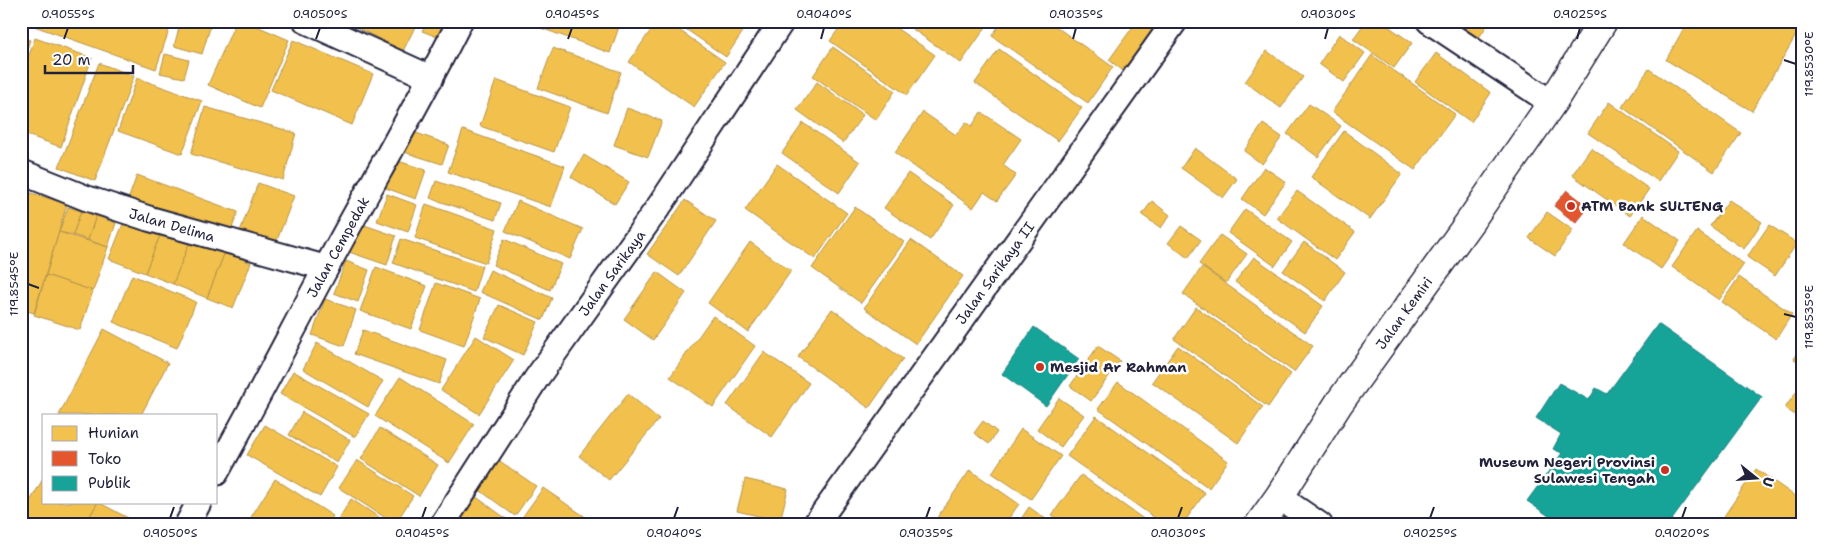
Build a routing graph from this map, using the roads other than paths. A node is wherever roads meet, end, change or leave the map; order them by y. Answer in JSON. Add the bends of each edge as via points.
{"nodes":[{"id":1,"x":306,"y":21,"type":"edge"},
{"id":2,"x":460,"y":21,"type":"edge"},
{"id":3,"x":782,"y":21,"type":"edge"},
{"id":4,"x":1175,"y":21,"type":"edge"},
{"id":5,"x":1429,"y":21,"type":"edge"},
{"id":6,"x":1603,"y":21,"type":"edge"},
{"id":7,"x":432,"y":78,"type":"junction"},
{"id":8,"x":1552,"y":103,"type":"junction"},
{"id":9,"x":21,"y":172,"type":"edge"},
{"id":10,"x":326,"y":268,"type":"junction"},
{"id":11,"x":218,"y":469,"type":"edge"},
{"id":12,"x":1279,"y":497,"type":"junction"},
{"id":13,"x":442,"y":525,"type":"edge"},
{"id":14,"x":815,"y":525,"type":"edge"},
{"id":15,"x":1259,"y":525,"type":"edge"},
{"id":16,"x":1320,"y":525,"type":"edge"}],
"edges":[{"from":1,"to":7,"type":"street"},
{"from":2,"to":7,"type":"street","name":"Jalan Cempedak"},
{"from":3,"to":13,"type":"street","name":"Jalan Sarikaya","via":[[662,202],[536,379]]},
{"from":4,"to":14,"type":"street","name":"Jalan Sarikaya II"},
{"from":5,"to":8,"type":"street"},
{"from":6,"to":8,"type":"street","name":"Jalan Kemiri"},
{"from":7,"to":10,"type":"street","name":"Jalan Cempedak"},
{"from":8,"to":12,"type":"street","name":"Jalan Kemiri","via":[[1339,403]]},
{"from":9,"to":10,"type":"street","name":"Jalan Delima","via":[[150,219]]},
{"from":10,"to":11,"type":"street","name":"Jalan Cempedak"},
{"from":12,"to":15,"type":"street","name":"Jalan Kemiri"},
{"from":12,"to":16,"type":"street"}]}
